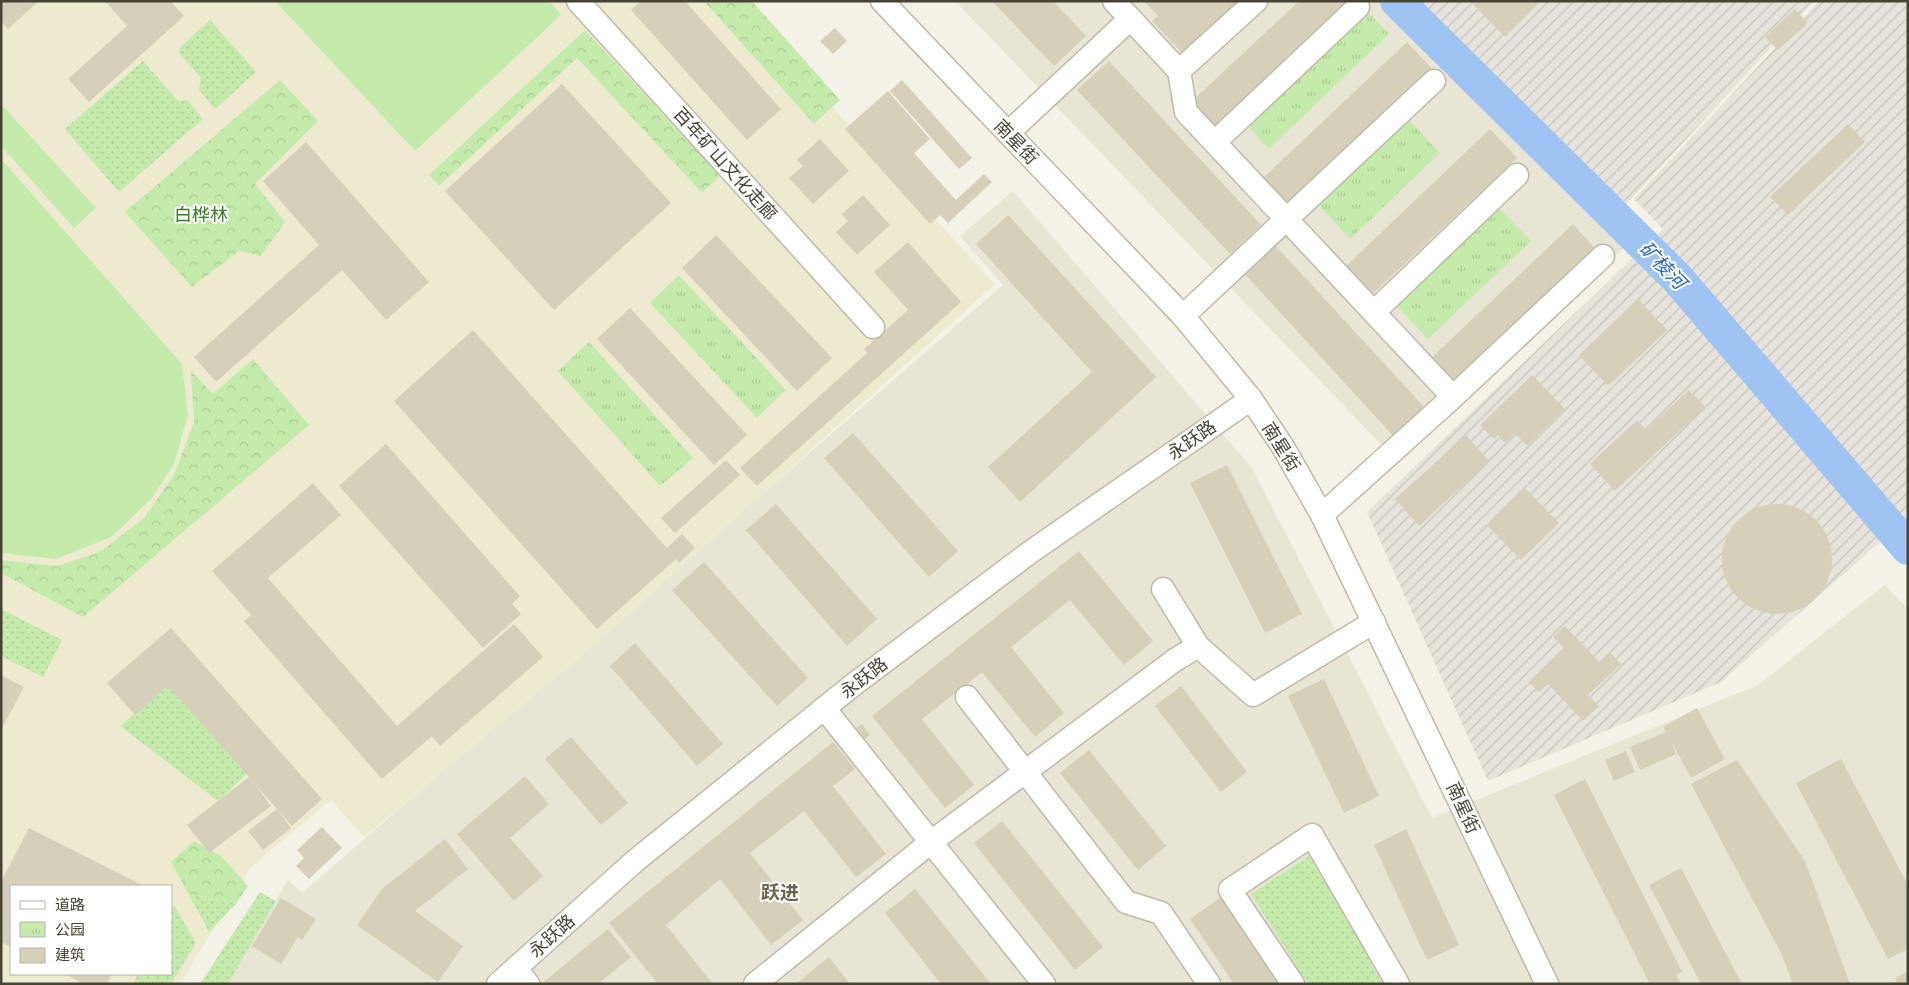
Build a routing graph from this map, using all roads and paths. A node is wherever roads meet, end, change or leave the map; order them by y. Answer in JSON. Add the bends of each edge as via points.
{"nodes":[{"id":1,"x":578,"y":1,"type":"edge"},
{"id":2,"x":882,"y":1,"type":"edge"},
{"id":3,"x":1114,"y":1,"type":"edge"},
{"id":4,"x":1256,"y":1,"type":"edge"},
{"id":5,"x":1358,"y":7,"type":"dead end"},
{"id":6,"x":1130,"y":18,"type":"junction"},
{"id":7,"x":1179,"y":71,"type":"junction"},
{"id":8,"x":1434,"y":81,"type":"dead end"},
{"id":9,"x":1008,"y":134,"type":"junction"},
{"id":10,"x":1215,"y":142,"type":"junction"},
{"id":11,"x":1517,"y":175,"type":"dead end"},
{"id":12,"x":1286,"y":219,"type":"junction"},
{"id":13,"x":1603,"y":256,"type":"dead end"},
{"id":14,"x":1374,"y":312,"type":"junction"},
{"id":15,"x":1183,"y":316,"type":"junction"},
{"id":16,"x":873,"y":327,"type":"dead end"},
{"id":17,"x":1453,"y":396,"type":"junction"},
{"id":18,"x":1251,"y":399,"type":"junction"},
{"id":19,"x":1322,"y":515,"type":"junction"},
{"id":20,"x":1163,"y":589,"type":"dead end"},
{"id":21,"x":1374,"y":622,"type":"junction"},
{"id":22,"x":1198,"y":646,"type":"junction"},
{"id":23,"x":966,"y":697,"type":"dead end"},
{"id":24,"x":824,"y":708,"type":"junction"},
{"id":25,"x":1025,"y":772,"type":"junction"},
{"id":26,"x":931,"y":842,"type":"junction"},
{"id":27,"x":522,"y":976,"type":"edge"},
{"id":28,"x":498,"y":984,"type":"edge"},
{"id":29,"x":755,"y":984,"type":"edge"},
{"id":30,"x":1044,"y":984,"type":"edge"},
{"id":31,"x":1209,"y":984,"type":"edge"},
{"id":32,"x":1293,"y":984,"type":"edge"},
{"id":33,"x":1398,"y":984,"type":"edge"},
{"id":34,"x":1547,"y":984,"type":"edge"}],
"edges":[{"from":1,"to":16,"type":"street","name":"百年矿山文化走廊"},
{"from":2,"to":9,"type":"street","name":"南星街"},
{"from":3,"to":6,"type":"street"},
{"from":4,"to":7,"type":"street"},
{"from":5,"to":10,"type":"street"},
{"from":6,"to":7,"type":"street"},
{"from":6,"to":9,"type":"street"},
{"from":7,"to":10,"type":"street","via":[[1186,112]]},
{"from":8,"to":12,"type":"street"},
{"from":9,"to":15,"type":"street","name":"南星街"},
{"from":10,"to":12,"type":"street"},
{"from":11,"to":14,"type":"street"},
{"from":12,"to":14,"type":"street"},
{"from":12,"to":15,"type":"street"},
{"from":13,"to":17,"type":"street"},
{"from":14,"to":17,"type":"street"},
{"from":15,"to":18,"type":"street","name":"南星街"},
{"from":17,"to":19,"type":"street"},
{"from":18,"to":19,"type":"street","name":"南星街","via":[[1284,447]]},
{"from":18,"to":24,"type":"street","name":"永跃路","via":[[1029,553]]},
{"from":19,"to":21,"type":"street","name":"南星街"},
{"from":20,"to":22,"type":"street"},
{"from":21,"to":22,"type":"street","via":[[1253,695]]},
{"from":21,"to":34,"type":"street","name":"南星街"},
{"from":22,"to":25,"type":"street"},
{"from":23,"to":25,"type":"street"},
{"from":24,"to":26,"type":"street"},
{"from":24,"to":27,"type":"street","name":"永跃路","via":[[635,861]]},
{"from":25,"to":26,"type":"street"},
{"from":25,"to":31,"type":"street","via":[[1126,902],[1161,912]]},
{"from":26,"to":29,"type":"street"},
{"from":26,"to":30,"type":"street"},
{"from":27,"to":28,"type":"street","name":"永跃路"},
{"from":32,"to":33,"type":"street","via":[[1230,890],[1312,835]]}]}
